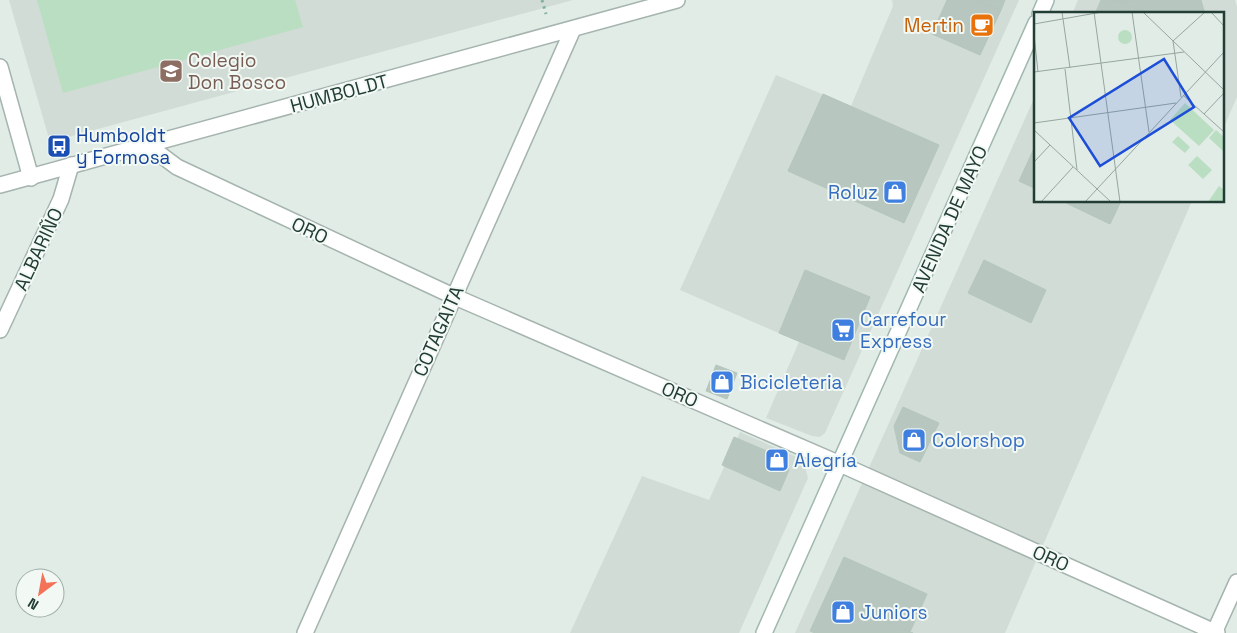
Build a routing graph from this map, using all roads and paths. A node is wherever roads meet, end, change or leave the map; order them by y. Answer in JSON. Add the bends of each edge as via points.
{"nodes":[{"id":1,"x":677,"y":0,"type":"edge"},
{"id":2,"x":1046,"y":0,"type":"edge"},
{"id":3,"x":1041,"y":12,"type":"edge"},
{"id":4,"x":1034,"y":28,"type":"edge"},
{"id":5,"x":573,"y":29,"type":"junction"},
{"id":6,"x":0,"y":67,"type":"edge"},
{"id":7,"x":149,"y":146,"type":"junction"},
{"id":8,"x":72,"y":165,"type":"junction"},
{"id":9,"x":31,"y":178,"type":"junction"},
{"id":10,"x":0,"y":185,"type":"edge"},
{"id":11,"x":453,"y":296,"type":"junction"},
{"id":12,"x":0,"y":330,"type":"edge"},
{"id":13,"x":840,"y":464,"type":"junction"},
{"id":14,"x":1237,"y":582,"type":"edge"},
{"id":15,"x":305,"y":633,"type":"edge"},
{"id":16,"x":764,"y":633,"type":"edge"},
{"id":17,"x":1215,"y":633,"type":"edge"}],
"edges":[{"from":1,"to":5,"type":"street","name":"HUMBOLDT"},
{"from":2,"to":3,"type":"street"},
{"from":4,"to":13,"type":"street","name":"AVENIDA DE MAYO"},
{"from":5,"to":7,"type":"street","name":"HUMBOLDT"},
{"from":5,"to":11,"type":"street","name":"COTAGAITA"},
{"from":6,"to":9,"type":"street"},
{"from":7,"to":8,"type":"street","name":"HUMBOLDT"},
{"from":7,"to":11,"type":"street","name":"ORO","via":[[177,167]]},
{"from":8,"to":9,"type":"street","name":"HUMBOLDT"},
{"from":8,"to":12,"type":"street","name":"ALBARIÑO","via":[[61,199]]},
{"from":9,"to":10,"type":"street","name":"HUMBOLDT"},
{"from":11,"to":13,"type":"street","name":"ORO"},
{"from":11,"to":15,"type":"street","name":"COTAGAITA"},
{"from":13,"to":16,"type":"street","name":"AVENIDA DE MAYO"},
{"from":13,"to":17,"type":"street","name":"ORO"},
{"from":14,"to":17,"type":"street"}]}
